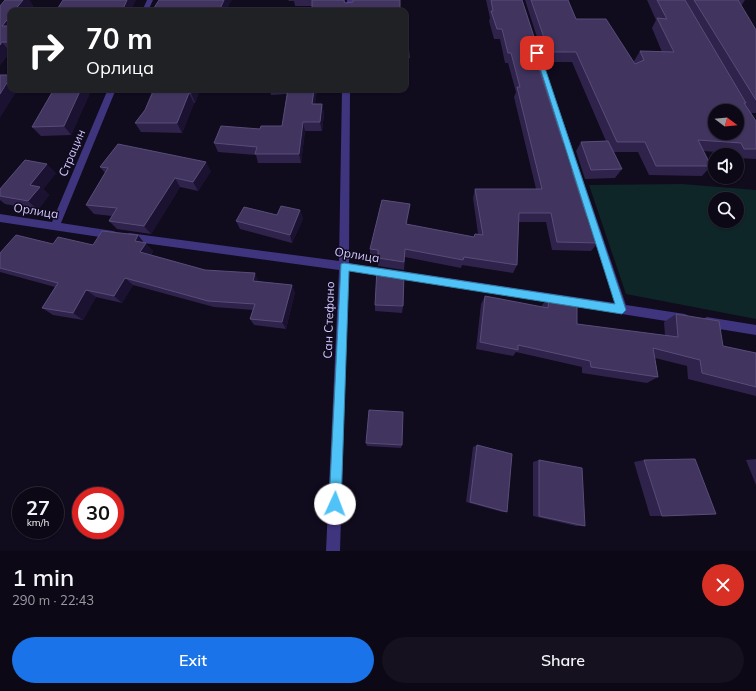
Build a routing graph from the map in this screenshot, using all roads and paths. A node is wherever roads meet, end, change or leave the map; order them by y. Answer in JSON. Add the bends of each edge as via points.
{"nodes":[{"id":1,"x":530,"y":32,"type":"edge"},
{"id":2,"x":111,"y":92,"type":"edge"},
{"id":3,"x":346,"y":92,"type":"edge"},
{"id":4,"x":0,"y":218,"type":"edge"},
{"id":5,"x":55,"y":227,"type":"junction"},
{"id":6,"x":344,"y":266,"type":"junction"},
{"id":7,"x":622,"y":310,"type":"junction"},
{"id":8,"x":756,"y":330,"type":"edge"},
{"id":9,"x":334,"y":551,"type":"edge"}],
"edges":[{"from":1,"to":7,"type":"street"},
{"from":2,"to":5,"type":"street","name":"Страцин"},
{"from":3,"to":6,"type":"street","name":"Сан Стефано"},
{"from":4,"to":5,"type":"street","name":"Орлица"},
{"from":5,"to":6,"type":"street","name":"Орлица"},
{"from":6,"to":7,"type":"street","name":"Орлица"},
{"from":6,"to":9,"type":"street","name":"Сан Стефано"},
{"from":7,"to":8,"type":"street","name":"Орлица"}]}
